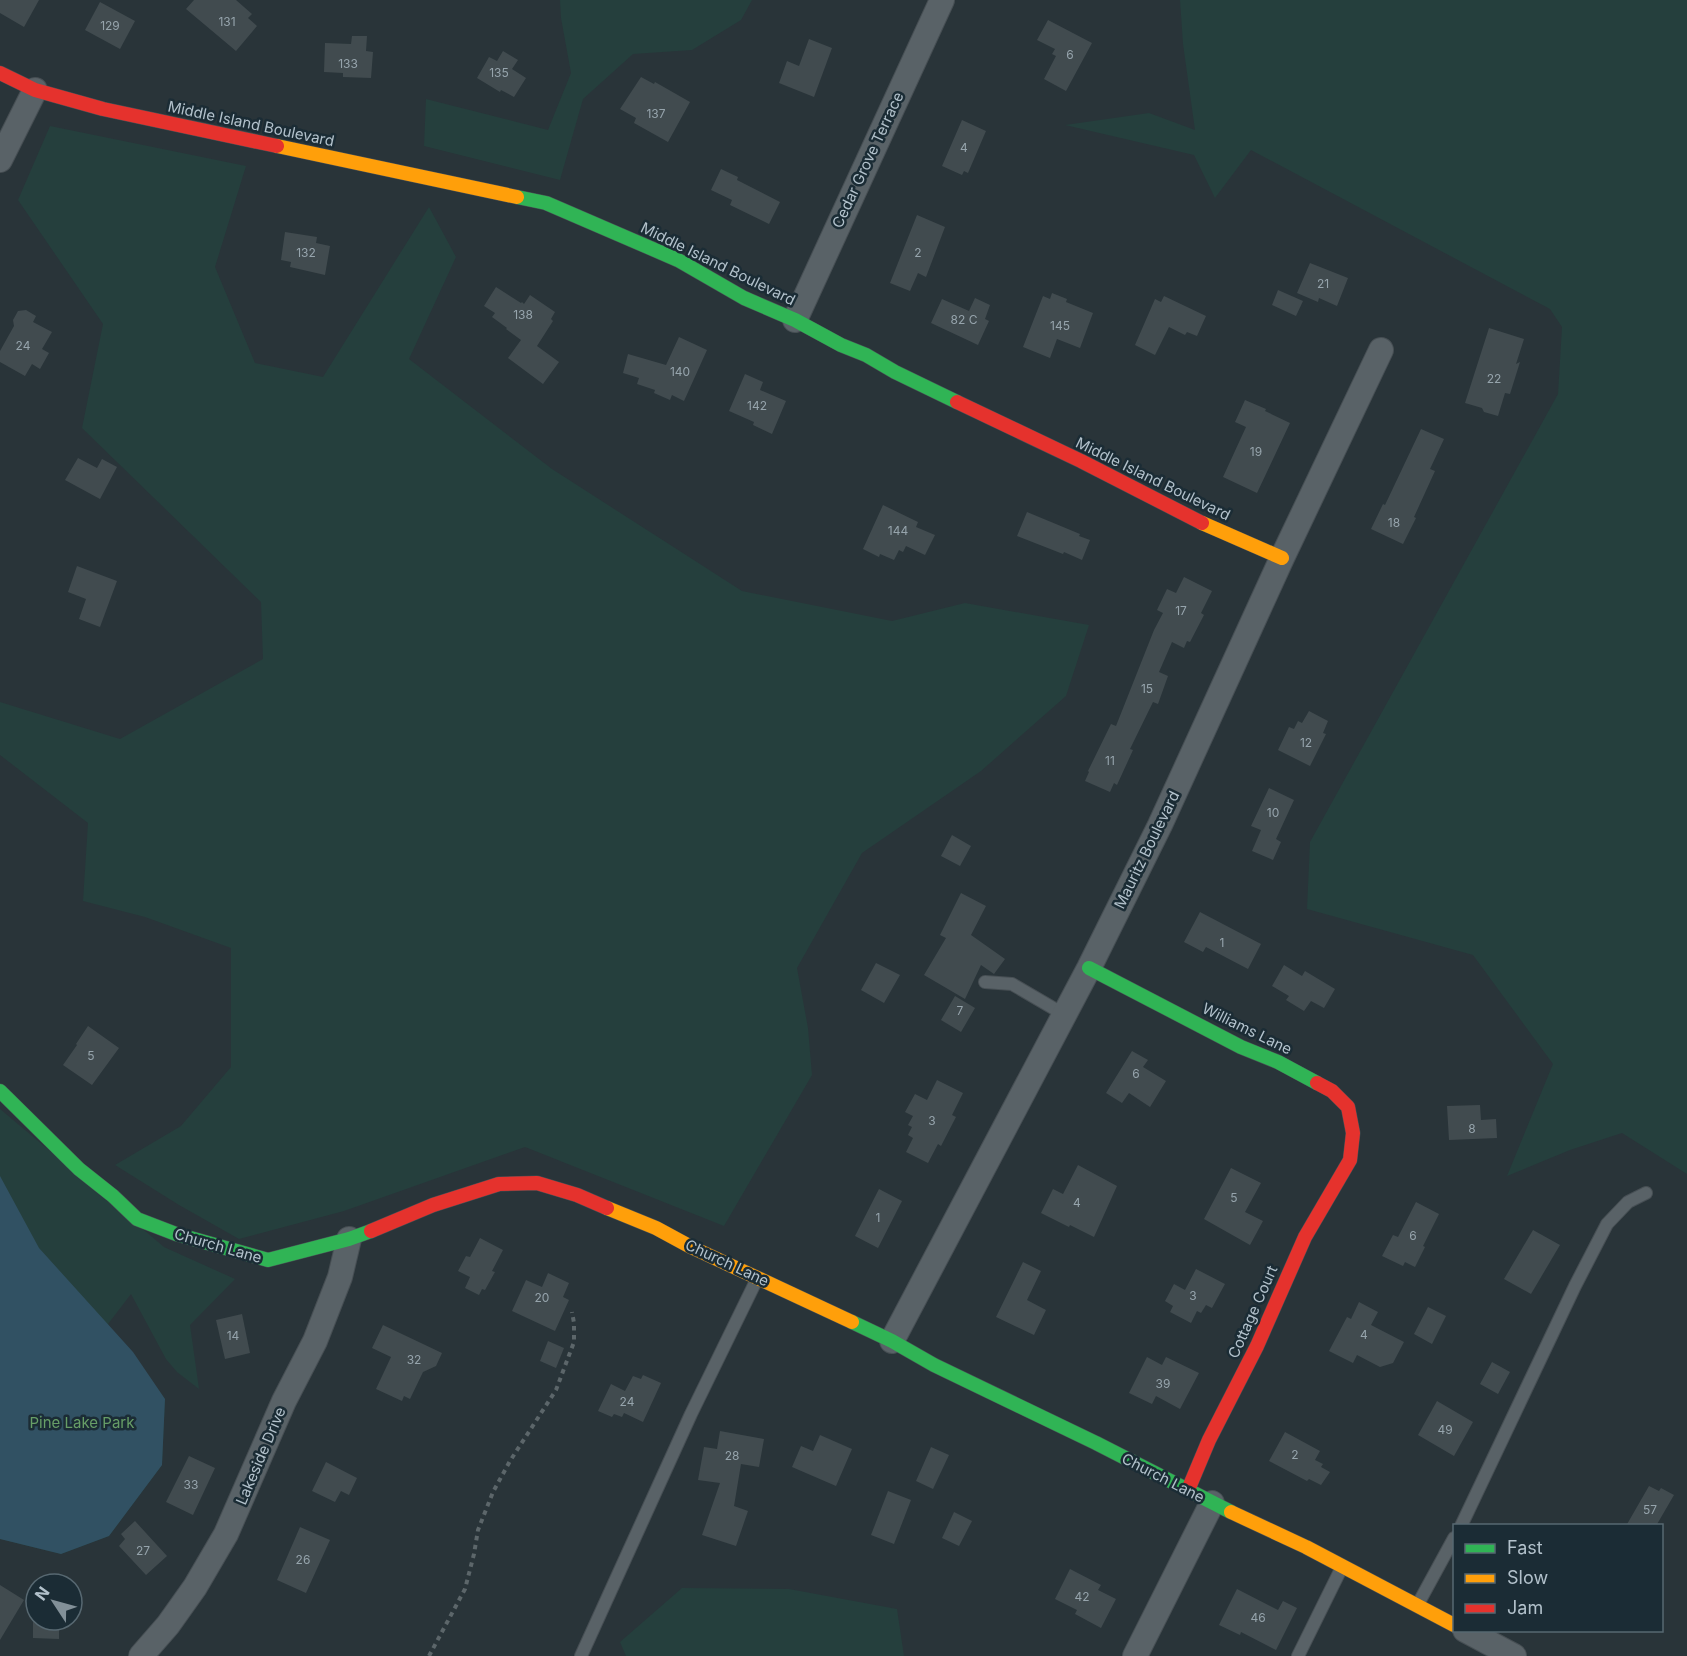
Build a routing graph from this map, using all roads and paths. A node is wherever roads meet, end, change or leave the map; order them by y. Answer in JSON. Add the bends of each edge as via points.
{"nodes":[{"id":1,"x":942,"y":0,"type":"edge"},
{"id":2,"x":0,"y":73,"type":"edge"},
{"id":3,"x":35,"y":90,"type":"junction"},
{"id":4,"x":0,"y":160,"type":"edge"},
{"id":5,"x":795,"y":321,"type":"junction"},
{"id":6,"x":1381,"y":350,"type":"dead end"},
{"id":7,"x":1282,"y":558,"type":"junction"},
{"id":8,"x":1089,"y":968,"type":"junction"},
{"id":9,"x":985,"y":982,"type":"dead end"},
{"id":10,"x":1065,"y":1015,"type":"junction"},
{"id":11,"x":0,"y":1091,"type":"edge"},
{"id":12,"x":1351,"y":1149,"type":"joint"},
{"id":13,"x":1646,"y":1193,"type":"dead end"},
{"id":14,"x":349,"y":1239,"type":"junction"},
{"id":15,"x":757,"y":1278,"type":"junction"},
{"id":16,"x":572,"y":1312,"type":"dead end"},
{"id":17,"x":892,"y":1341,"type":"junction"},
{"id":18,"x":1188,"y":1491,"type":"junction"},
{"id":19,"x":1212,"y":1503,"type":"junction"},
{"id":20,"x":1462,"y":1524,"type":"edge"},
{"id":21,"x":1453,"y":1542,"type":"edge"},
{"id":22,"x":1343,"y":1566,"type":"junction"},
{"id":23,"x":1417,"y":1605,"type":"junction"},
{"id":24,"x":1453,"y":1624,"type":"edge"},
{"id":25,"x":1469,"y":1632,"type":"edge"},
{"id":26,"x":141,"y":1656,"type":"edge"},
{"id":27,"x":429,"y":1656,"type":"edge"},
{"id":28,"x":581,"y":1656,"type":"edge"},
{"id":29,"x":1135,"y":1656,"type":"edge"},
{"id":30,"x":1298,"y":1656,"type":"edge"},
{"id":31,"x":1514,"y":1656,"type":"edge"}],
"edges":[{"from":1,"to":5,"type":"street","name":"Cedar Grove Terrace"},
{"from":2,"to":3,"type":"street","name":"Middle Island Boulevard"},
{"from":3,"to":4,"type":"street"},
{"from":3,"to":5,"type":"street","name":"Middle Island Boulevard","via":[[103,109],[546,203],[678,260],[744,298]]},
{"from":5,"to":7,"type":"street","name":"Middle Island Boulevard","via":[[1206,525]]},
{"from":6,"to":7,"type":"street","name":"Mauritz Boulevard"},
{"from":7,"to":8,"type":"street","name":"Mauritz Boulevard","via":[[1160,825]]},
{"from":8,"to":10,"type":"street","name":"Mauritz Boulevard"},
{"from":8,"to":12,"type":"street","name":"Williams Lane","via":[[1332,1091],[1348,1107],[1353,1133]]},
{"from":9,"to":10,"type":"lane","via":[[1012,984]]},
{"from":10,"to":17,"type":"street","name":"Mauritz Boulevard"},
{"from":11,"to":14,"type":"street","name":"Church Lane","via":[[79,1169],[137,1219],[268,1260]]},
{"from":12,"to":18,"type":"street","name":"Cottage Court","via":[[1350,1160],[1305,1237]]},
{"from":13,"to":20,"type":"lane","via":[[1628,1202],[1606,1224]]},
{"from":14,"to":15,"type":"street","name":"Church Lane","via":[[432,1205],[499,1184],[537,1183],[656,1228]]},
{"from":14,"to":26,"type":"street","name":"Lakeside Drive","via":[[340,1276],[315,1341],[284,1401],[226,1534],[195,1587]]},
{"from":15,"to":17,"type":"street","name":"Church Lane"},
{"from":15,"to":28,"type":"lane"},
{"from":16,"to":27,"type":"path","via":[[574,1342],[556,1390],[493,1492],[478,1530],[465,1589]]},
{"from":17,"to":18,"type":"street","name":"Church Lane"},
{"from":18,"to":19,"type":"street","name":"Church Lane"},
{"from":19,"to":22,"type":"street","name":"Church Lane"},
{"from":19,"to":29,"type":"street"},
{"from":21,"to":23,"type":"lane"},
{"from":22,"to":23,"type":"street","name":"Church Lane"},
{"from":22,"to":30,"type":"lane"},
{"from":23,"to":24,"type":"street","name":"Church Lane"},
{"from":25,"to":31,"type":"street"}]}
